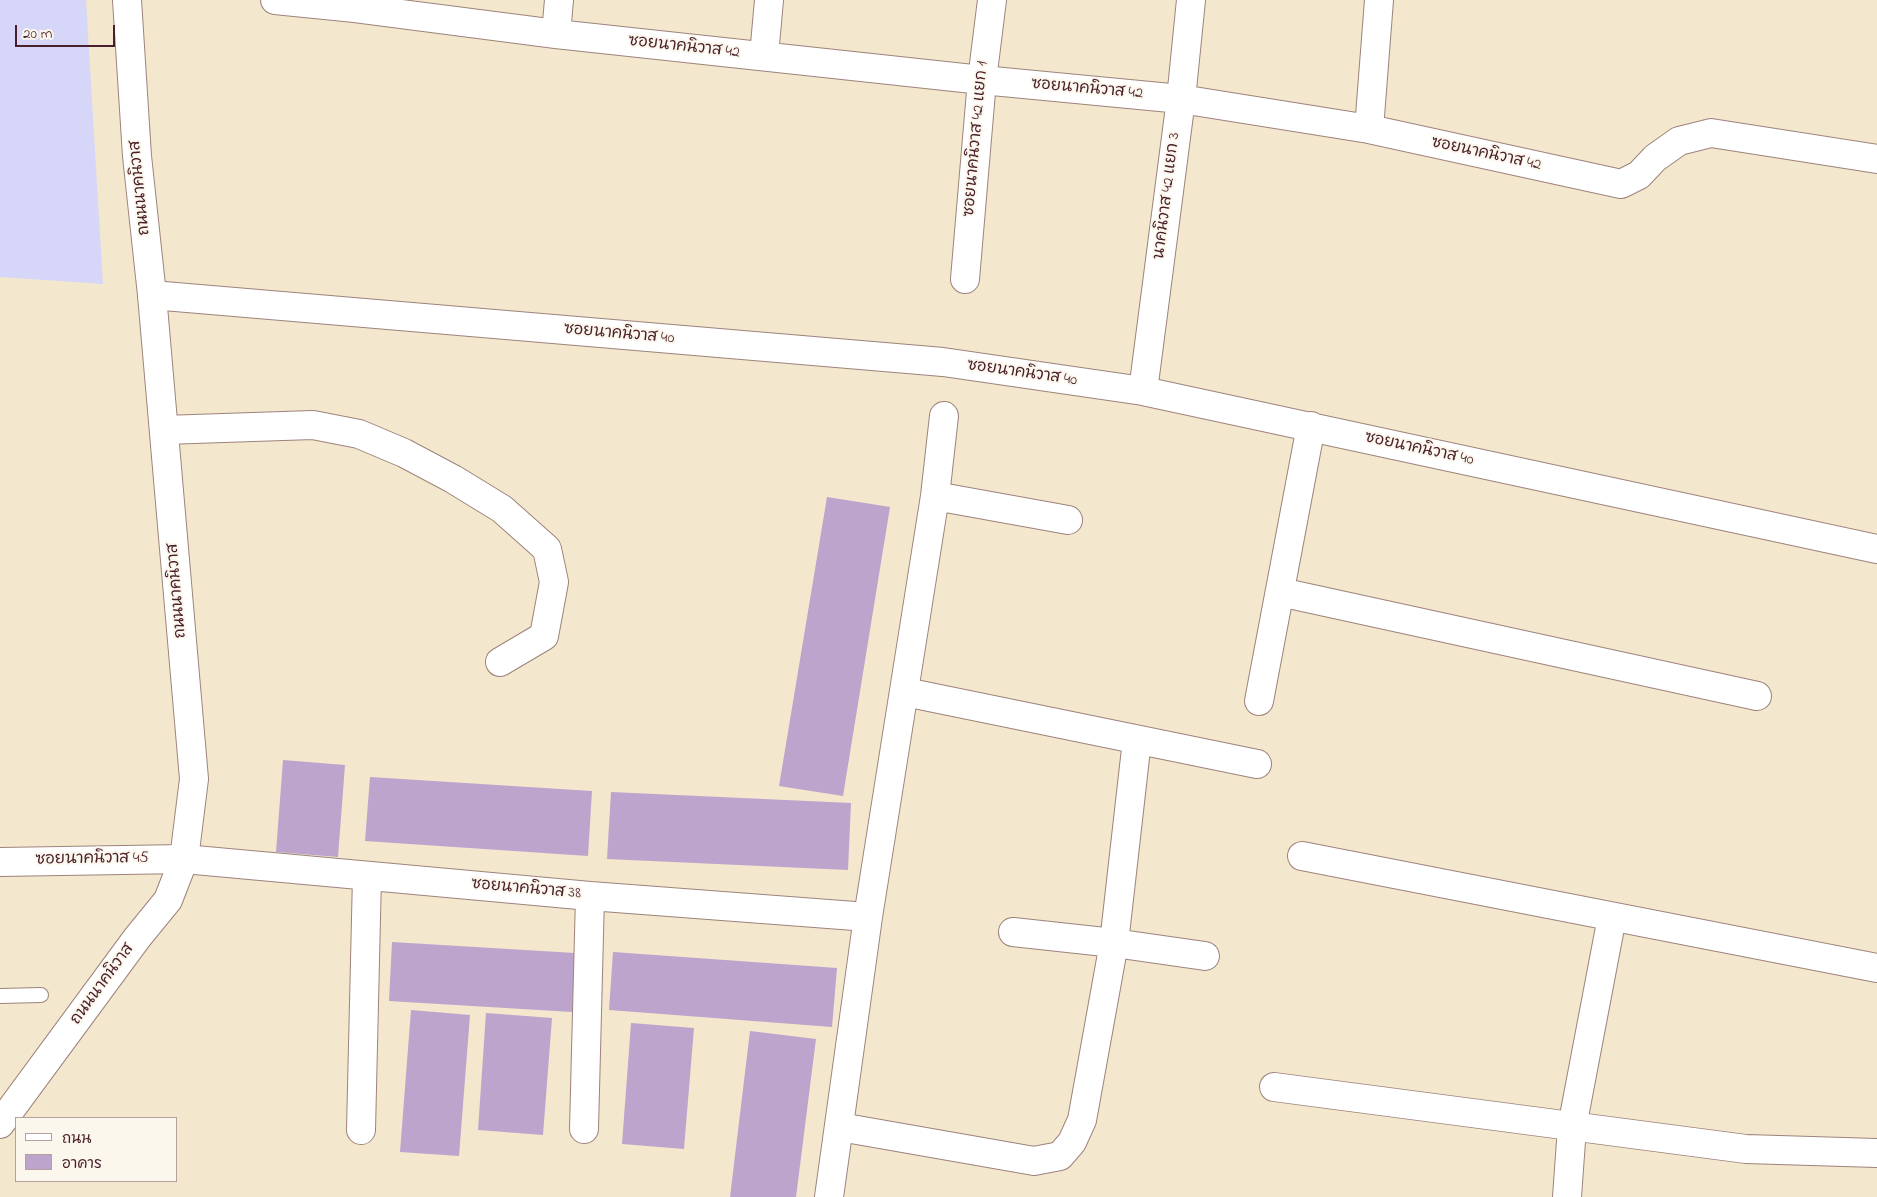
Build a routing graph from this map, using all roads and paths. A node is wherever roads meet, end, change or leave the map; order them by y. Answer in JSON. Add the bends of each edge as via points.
{"nodes":[{"id":1,"x":127,"y":0,"type":"edge"},
{"id":2,"x":275,"y":0,"type":"edge"},
{"id":3,"x":559,"y":0,"type":"edge"},
{"id":4,"x":769,"y":0,"type":"edge"},
{"id":5,"x":992,"y":0,"type":"edge"},
{"id":6,"x":1191,"y":0,"type":"edge"},
{"id":7,"x":1379,"y":0,"type":"edge"},
{"id":8,"x":355,"y":4,"type":"edge"},
{"id":9,"x":556,"y":34,"type":"junction"},
{"id":10,"x":764,"y":56,"type":"junction"},
{"id":11,"x":982,"y":80,"type":"junction"},
{"id":12,"x":1181,"y":98,"type":"junction"},
{"id":13,"x":1369,"y":129,"type":"junction"},
{"id":14,"x":1877,"y":160,"type":"edge"},
{"id":15,"x":965,"y":279,"type":"dead end"},
{"id":16,"x":152,"y":295,"type":"junction"},
{"id":17,"x":1143,"y":391,"type":"junction"},
{"id":18,"x":944,"y":416,"type":"dead end"},
{"id":19,"x":1311,"y":426,"type":"junction"},
{"id":20,"x":164,"y":430,"type":"junction"},
{"id":21,"x":935,"y":496,"type":"junction"},
{"id":22,"x":1068,"y":520,"type":"dead end"},
{"id":23,"x":1877,"y":549,"type":"edge"},
{"id":24,"x":1280,"y":592,"type":"junction"},
{"id":25,"x":500,"y":662,"type":"dead end"},
{"id":26,"x":905,"y":692,"type":"junction"},
{"id":27,"x":1757,"y":696,"type":"dead end"},
{"id":28,"x":1259,"y":701,"type":"dead end"},
{"id":29,"x":1137,"y":740,"type":"junction"},
{"id":30,"x":1258,"y":764,"type":"dead end"},
{"id":31,"x":1302,"y":856,"type":"dead end"},
{"id":32,"x":184,"y":859,"type":"junction"},
{"id":33,"x":0,"y":862,"type":"edge"},
{"id":34,"x":367,"y":876,"type":"junction"},
{"id":35,"x":590,"y":896,"type":"junction"},
{"id":36,"x":868,"y":917,"type":"junction"},
{"id":37,"x":1612,"y":917,"type":"junction"},
{"id":38,"x":1013,"y":932,"type":"dead end"},
{"id":39,"x":1114,"y":943,"type":"junction"},
{"id":40,"x":1205,"y":956,"type":"dead end"},
{"id":41,"x":1877,"y":968,"type":"edge"},
{"id":42,"x":41,"y":995,"type":"dead end"},
{"id":43,"x":0,"y":996,"type":"edge"},
{"id":44,"x":1274,"y":1087,"type":"dead end"},
{"id":45,"x":0,"y":1124,"type":"edge"},
{"id":46,"x":840,"y":1127,"type":"junction"},
{"id":47,"x":1572,"y":1127,"type":"junction"},
{"id":48,"x":584,"y":1129,"type":"dead end"},
{"id":49,"x":361,"y":1130,"type":"dead end"},
{"id":50,"x":1877,"y":1153,"type":"edge"},
{"id":51,"x":829,"y":1197,"type":"edge"},
{"id":52,"x":1567,"y":1197,"type":"edge"}],
"edges":[{"from":1,"to":16,"type":"street","name":"ถนนนาคนิวาส","via":[[136,156]]},
{"from":2,"to":8,"type":"street","name":"ซอยนาคนิวาส 42"},
{"from":3,"to":9,"type":"street"},
{"from":4,"to":10,"type":"street"},
{"from":5,"to":11,"type":"street","name":"ซอยนาคนิวาส 42 แยก 1"},
{"from":6,"to":12,"type":"street","name":"นาคนิวาส 42 แยก 3"},
{"from":7,"to":13,"type":"street"},
{"from":8,"to":9,"type":"street","name":"ซอยนาคนิวาส 42"},
{"from":9,"to":10,"type":"street","name":"ซอยนาคนิวาส 42"},
{"from":10,"to":11,"type":"street","name":"ซอยนาคนิวาส 42"},
{"from":11,"to":12,"type":"street","name":"ซอยนาคนิวาส 42"},
{"from":11,"to":15,"type":"street","name":"ซอยนาคนิวาส 42 แยก 1"},
{"from":12,"to":13,"type":"street","name":"ซอยนาคนิวาส 42"},
{"from":12,"to":17,"type":"street","name":"นาคนิวาส 42 แยก 3"},
{"from":13,"to":14,"type":"street","name":"ซอยนาคนิวาส 42","via":[[1620,184],[1639,175],[1655,158],[1679,141],[1711,133]]},
{"from":16,"to":17,"type":"street","name":"ซอยนาคนิวาส 40","via":[[943,362]]},
{"from":16,"to":20,"type":"street","name":"ถนนนาคนิวาส"},
{"from":17,"to":19,"type":"street","name":"ซอยนาคนิวาส 40"},
{"from":18,"to":21,"type":"street"},
{"from":19,"to":23,"type":"street","name":"ซอยนาคนิวาส 40"},
{"from":19,"to":24,"type":"street"},
{"from":20,"to":25,"type":"street","via":[[313,425],[359,434],[404,453],[502,509],[547,549],[554,582],[544,636]]},
{"from":20,"to":32,"type":"street","name":"ถนนนาคนิวาส","via":[[194,779]]},
{"from":21,"to":22,"type":"street"},
{"from":21,"to":26,"type":"street"},
{"from":24,"to":27,"type":"street"},
{"from":24,"to":28,"type":"street"},
{"from":26,"to":29,"type":"street"},
{"from":26,"to":36,"type":"street"},
{"from":29,"to":30,"type":"street"},
{"from":29,"to":39,"type":"street"},
{"from":31,"to":37,"type":"street"},
{"from":32,"to":33,"type":"street","name":"ซอยนาคนิวาส 45"},
{"from":32,"to":34,"type":"street","name":"ซอยนาคนิวาส 38"},
{"from":32,"to":45,"type":"street","name":"ถนนนาคนิวาส","via":[[168,900]]},
{"from":34,"to":35,"type":"street","name":"ซอยนาคนิวาส 38"},
{"from":34,"to":49,"type":"street"},
{"from":35,"to":36,"type":"street","name":"ซอยนาคนิวาส 38"},
{"from":35,"to":48,"type":"street"},
{"from":36,"to":46,"type":"street"},
{"from":37,"to":41,"type":"street"},
{"from":37,"to":47,"type":"street"},
{"from":38,"to":39,"type":"street"},
{"from":39,"to":40,"type":"street"},
{"from":39,"to":46,"type":"street","via":[[1082,1120],[1072,1142],[1060,1156],[1034,1161]]},
{"from":42,"to":43,"type":"lane"},
{"from":44,"to":47,"type":"street"},
{"from":46,"to":51,"type":"street"},
{"from":47,"to":50,"type":"street","via":[[1746,1149]]},
{"from":47,"to":52,"type":"street"}]}
